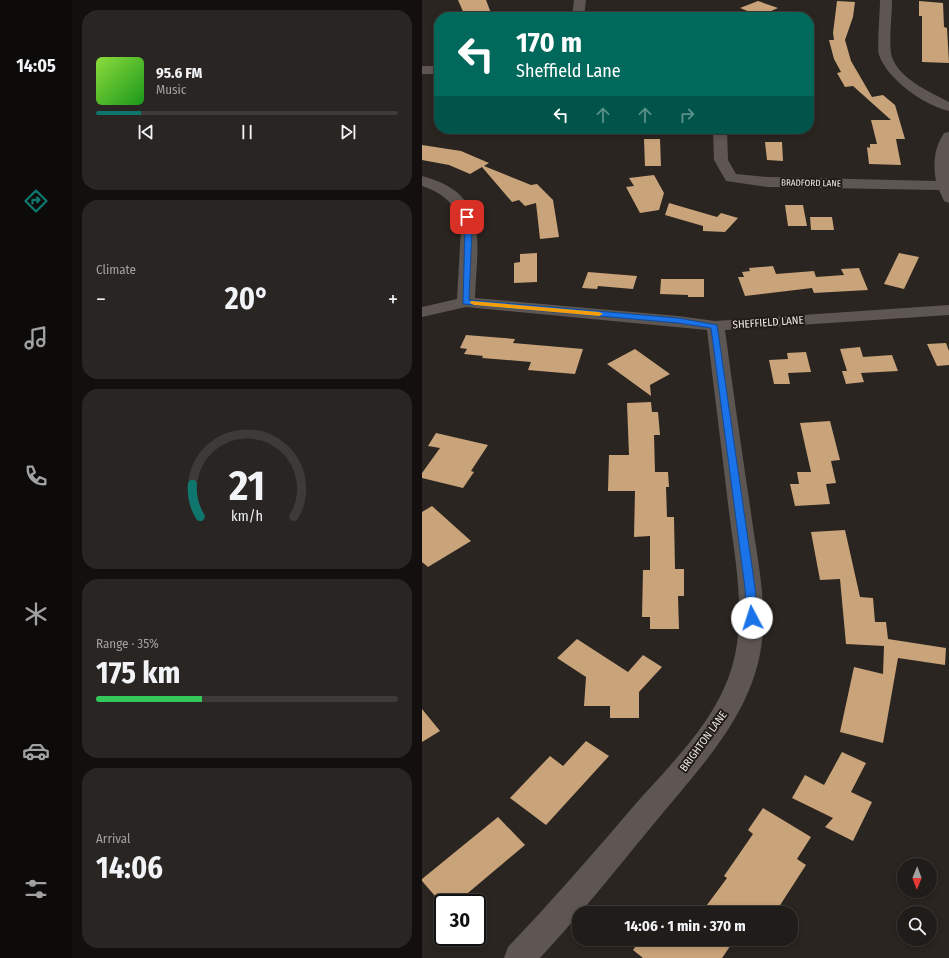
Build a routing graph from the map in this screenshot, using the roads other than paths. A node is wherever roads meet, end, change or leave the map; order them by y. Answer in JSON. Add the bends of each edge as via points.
{"nodes":[{"id":1,"x":580,"y":0,"type":"edge"},
{"id":2,"x":886,"y":0,"type":"edge"},
{"id":3,"x":579,"y":12,"type":"edge"},
{"id":4,"x":422,"y":70,"type":"edge"},
{"id":5,"x":434,"y":70,"type":"edge"},
{"id":6,"x":949,"y":107,"type":"edge"},
{"id":7,"x":720,"y":134,"type":"edge"},
{"id":8,"x":949,"y":136,"type":"edge"},
{"id":9,"x":422,"y":181,"type":"edge"},
{"id":10,"x":946,"y":193,"type":"edge"},
{"id":11,"x":466,"y":302,"type":"junction"},
{"id":12,"x":949,"y":310,"type":"edge"},
{"id":13,"x":422,"y":312,"type":"edge"},
{"id":14,"x":715,"y":326,"type":"junction"},
{"id":15,"x":519,"y":958,"type":"edge"}],
"edges":[{"from":1,"to":3,"type":"street"},
{"from":2,"to":6,"type":"street","via":[[885,54],[894,71],[914,89]]},
{"from":4,"to":5,"type":"street"},
{"from":7,"to":10,"type":"street","name":"BRADFORD LANE","via":[[721,160],[731,178]]},
{"from":8,"to":10,"type":"street","via":[[941,157]]},
{"from":9,"to":11,"type":"street","via":[[446,191],[459,203],[467,217],[469,228]]},
{"from":11,"to":13,"type":"street","name":"SHEFFIELD LANE"},
{"from":11,"to":14,"type":"street","name":"SHEFFIELD LANE"},
{"from":12,"to":14,"type":"street","name":"SHEFFIELD LANE"},
{"from":14,"to":15,"type":"street","name":"BRIGHTON LANE","via":[[750,588],[752,618],[749,651],[742,675],[719,722],[690,761],[554,921]]}]}
